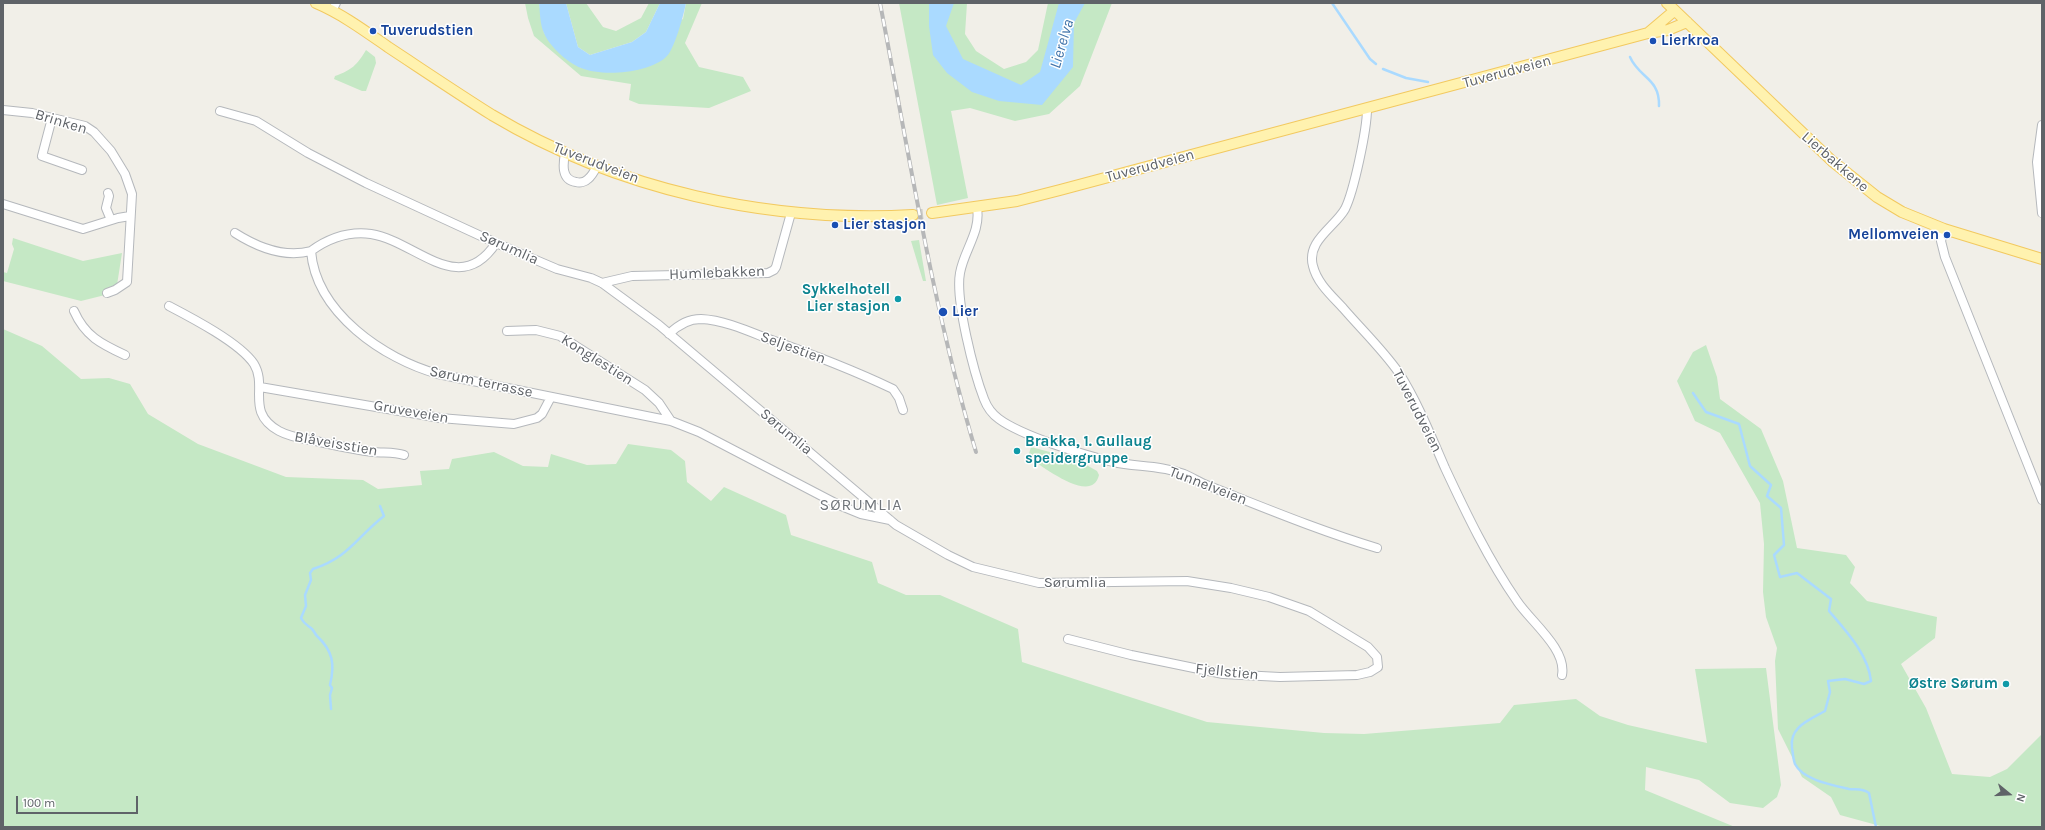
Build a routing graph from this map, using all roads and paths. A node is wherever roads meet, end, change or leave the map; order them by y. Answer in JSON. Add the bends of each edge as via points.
{"nodes":[{"id":1,"x":316,"y":3,"type":"edge"},
{"id":2,"x":1667,"y":3,"type":"edge"},
{"id":3,"x":334,"y":7,"type":"edge"},
{"id":4,"x":1674,"y":11,"type":"junction"},
{"id":5,"x":1687,"y":22,"type":"junction"},
{"id":6,"x":1648,"y":34,"type":"junction"},
{"id":7,"x":1367,"y":109,"type":"junction"},
{"id":8,"x":3,"y":110,"type":"edge"},
{"id":9,"x":220,"y":111,"type":"dead end"},
{"id":10,"x":52,"y":118,"type":"junction"},
{"id":11,"x":2042,"y":125,"type":"edge"},
{"id":12,"x":565,"y":153,"type":"junction"},
{"id":13,"x":597,"y":166,"type":"junction"},
{"id":14,"x":82,"y":170,"type":"dead end"},
{"id":15,"x":108,"y":193,"type":"dead end"},
{"id":16,"x":3,"y":204,"type":"edge"},
{"id":17,"x":977,"y":208,"type":"junction"},
{"id":18,"x":791,"y":213,"type":"junction"},
{"id":19,"x":932,"y":213,"type":"tunnel mouth"},
{"id":20,"x":2042,"y":213,"type":"edge"},
{"id":21,"x":914,"y":215,"type":"tunnel mouth"},
{"id":22,"x":130,"y":216,"type":"junction"},
{"id":23,"x":111,"y":220,"type":"junction"},
{"id":24,"x":1944,"y":229,"type":"junction"},
{"id":25,"x":235,"y":233,"type":"dead end"},
{"id":26,"x":496,"y":243,"type":"junction"},
{"id":27,"x":311,"y":251,"type":"junction"},
{"id":28,"x":2041,"y":257,"type":"edge"},
{"id":29,"x":602,"y":283,"type":"junction"},
{"id":30,"x":107,"y":293,"type":"dead end"},
{"id":31,"x":169,"y":306,"type":"dead end"},
{"id":32,"x":74,"y":311,"type":"dead end"},
{"id":33,"x":507,"y":330,"type":"dead end"},
{"id":34,"x":669,"y":334,"type":"junction"},
{"id":35,"x":125,"y":355,"type":"dead end"},
{"id":36,"x":260,"y":387,"type":"junction"},
{"id":37,"x":551,"y":397,"type":"junction"},
{"id":38,"x":903,"y":410,"type":"dead end"},
{"id":39,"x":671,"y":421,"type":"junction"},
{"id":40,"x":404,"y":455,"type":"dead end"},
{"id":41,"x":2041,"y":500,"type":"edge"},
{"id":42,"x":890,"y":520,"type":"junction"},
{"id":43,"x":1377,"y":548,"type":"dead end"},
{"id":44,"x":1068,"y":639,"type":"dead end"},
{"id":45,"x":1377,"y":657,"type":"joint"},
{"id":46,"x":1562,"y":675,"type":"dead end"}],
"edges":[{"from":1,"to":3,"type":"main road","name":"Tuverudveien"},
{"from":2,"to":4,"type":"main road","name":"Lierbakkene"},
{"from":3,"to":12,"type":"main road","name":"Tuverudveien","via":[[492,115]]},
{"from":4,"to":5,"type":"main road","name":"Lierbakkene"},
{"from":4,"to":6,"type":"main road","name":"Tuverudveien"},
{"from":5,"to":6,"type":"main road","name":"Tuverudveien","via":[[1668,30]]},
{"from":5,"to":24,"type":"main road","name":"Lierbakkene","via":[[1816,146],[1865,189],[1902,212]]},
{"from":6,"to":7,"type":"main road","name":"Tuverudveien"},
{"from":7,"to":17,"type":"main road","name":"Tuverudveien","via":[[1060,190]]},
{"from":7,"to":46,"type":"street","name":"Tuverudveien","via":[[1351,194],[1344,211],[1322,234],[1314,249],[1312,265],[1327,290],[1400,375],[1426,423],[1480,538],[1517,602],[1554,645],[1562,665]]},
{"from":8,"to":10,"type":"street","name":"Brinken"},
{"from":9,"to":26,"type":"street","name":"Sørumlia","via":[[256,121],[308,153],[366,183]]},
{"from":10,"to":14,"type":"street","via":[[42,156]]},
{"from":10,"to":22,"type":"street","name":"Brinken","via":[[85,126],[105,144],[128,180],[132,194]]},
{"from":11,"to":20,"type":"street","via":[[2037,162]]},
{"from":12,"to":13,"type":"main road","name":"Tuverudveien"},
{"from":12,"to":13,"type":"street","via":[[564,171],[567,178],[573,182],[588,180]]},
{"from":13,"to":18,"type":"main road","name":"Tuverudveien","via":[[682,192]]},
{"from":15,"to":23,"type":"street","via":[[110,196],[106,208]]},
{"from":16,"to":23,"type":"street","via":[[83,229]]},
{"from":17,"to":19,"type":"main road","name":"Tuverudveien"},
{"from":17,"to":43,"type":"street","name":"Tunnelveien","via":[[976,230],[960,275],[961,304],[984,400],[999,420],[1022,431],[1113,462],[1162,468],[1184,474],[1274,512]]},
{"from":18,"to":21,"type":"main road","name":"Tuverudveien","via":[[866,217]]},
{"from":18,"to":29,"type":"street","name":"Humlebakken","via":[[776,267],[768,273],[632,276]]},
{"from":22,"to":23,"type":"street"},
{"from":22,"to":30,"type":"street","name":"Brinken","via":[[127,282]]},
{"from":24,"to":28,"type":"main road","name":"Lierbakkene"},
{"from":24,"to":41,"type":"street","via":[[1940,241],[1945,257]]},
{"from":25,"to":27,"type":"street","via":[[258,246],[282,252]]},
{"from":26,"to":27,"type":"street","via":[[480,261],[455,268],[433,261],[388,239],[365,234],[334,238]]},
{"from":26,"to":29,"type":"street","name":"Sørumlia","via":[[557,269]]},
{"from":27,"to":37,"type":"street","name":"Sørum terrasse","via":[[318,279],[336,310],[359,333],[381,349],[414,367],[432,373]]},
{"from":29,"to":34,"type":"street","name":"Sørumlia"},
{"from":31,"to":36,"type":"street","name":"Blåveisstien","via":[[241,350],[254,364]]},
{"from":32,"to":35,"type":"street","via":[[84,329],[96,341]]},
{"from":33,"to":39,"type":"street","name":"Konglestien","via":[[536,330],[560,336],[645,390],[659,403]]},
{"from":34,"to":38,"type":"street","name":"Seljestien","via":[[679,325],[691,320],[700,319],[725,324],[829,361],[893,389]]},
{"from":34,"to":42,"type":"street","name":"Sørumlia"},
{"from":36,"to":37,"type":"street","name":"Gruveveien","via":[[440,418],[501,424],[514,424],[537,418]]},
{"from":36,"to":40,"type":"street","name":"Blåveisstien","via":[[258,398],[263,415],[276,429],[285,434],[353,449]]},
{"from":37,"to":39,"type":"street","name":"Sørum terrasse"},
{"from":39,"to":42,"type":"street","name":"Sørum terrasse","via":[[699,432],[839,505],[861,514]]},
{"from":42,"to":45,"type":"street","name":"Sørumlia","via":[[940,552],[967,565],[1023,580],[1059,583],[1187,581],[1269,597],[1327,621],[1368,647]]},
{"from":44,"to":45,"type":"street","name":"Fjellstien","via":[[1131,656],[1212,672],[1252,676],[1358,675],[1378,667]]}]}
